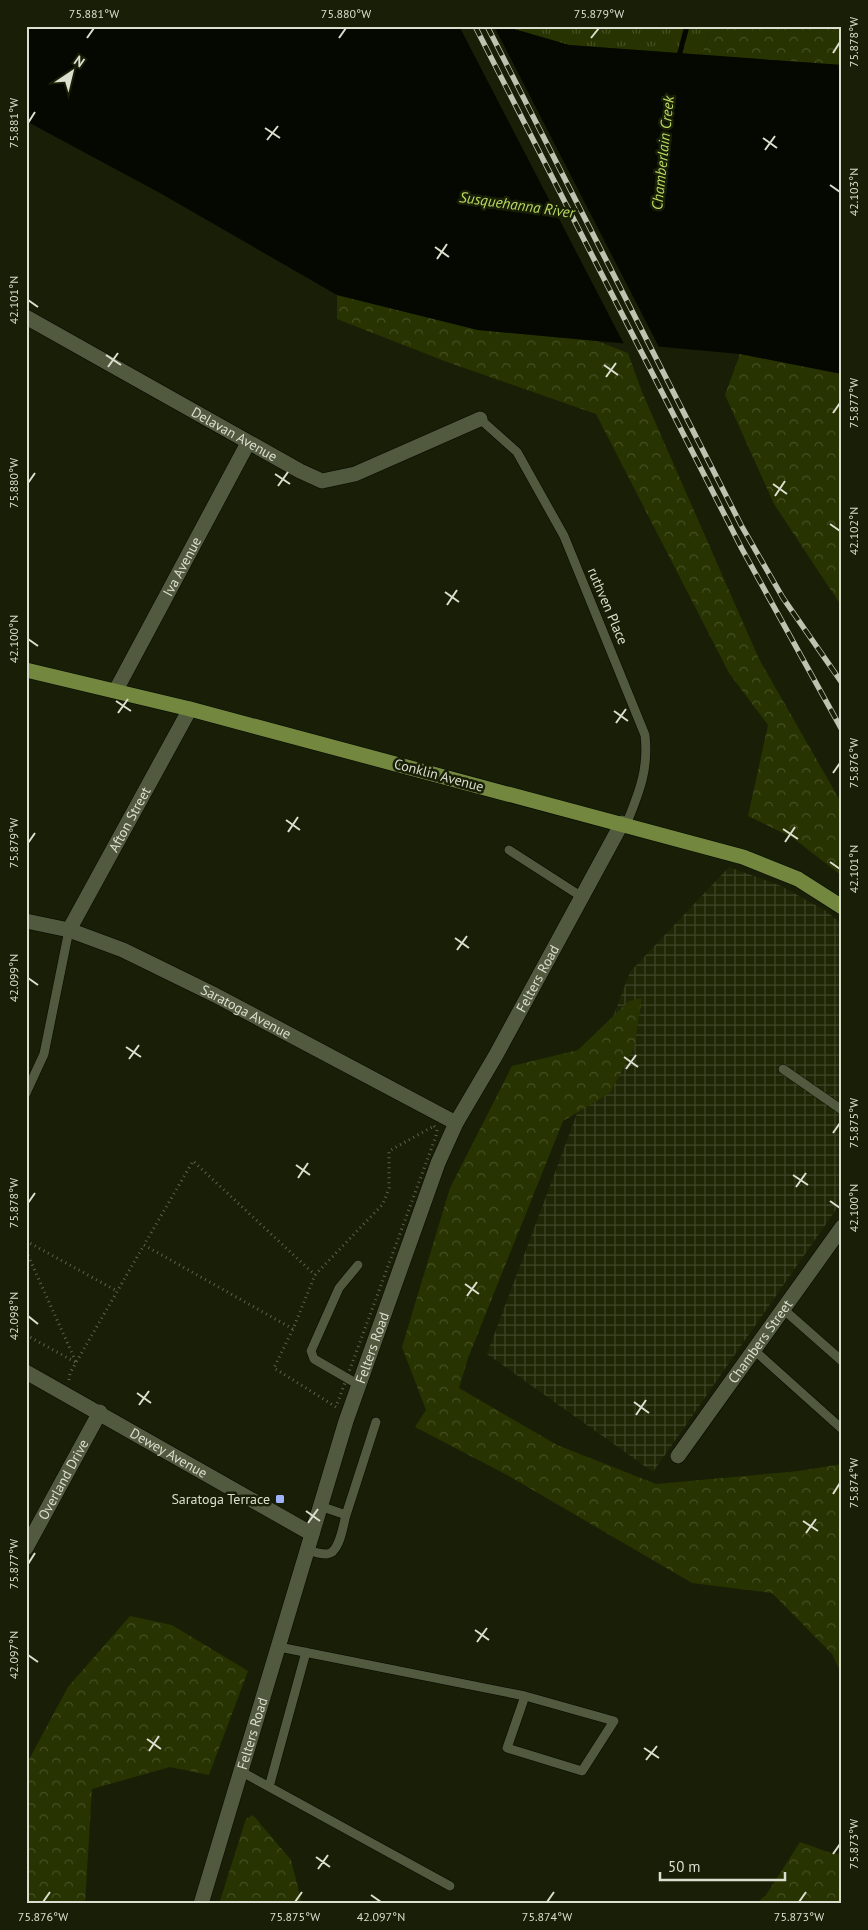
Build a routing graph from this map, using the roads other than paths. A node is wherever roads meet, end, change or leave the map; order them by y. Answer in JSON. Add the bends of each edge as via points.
{"nodes":[{"id":1,"x":26,"y":317,"type":"edge"},
{"id":2,"x":480,"y":419,"type":"joint"},
{"id":3,"x":248,"y":443,"type":"junction"},
{"id":4,"x":26,"y":670,"type":"edge"},
{"id":5,"x":116,"y":690,"type":"junction"},
{"id":6,"x":190,"y":709,"type":"junction"},
{"id":7,"x":624,"y":824,"type":"junction"},
{"id":8,"x":509,"y":850,"type":"dead end"},
{"id":9,"x":582,"y":897,"type":"junction"},
{"id":10,"x":842,"y":907,"type":"edge"},
{"id":11,"x":26,"y":921,"type":"edge"},
{"id":12,"x":69,"y":930,"type":"junction"},
{"id":13,"x":783,"y":1069,"type":"dead end"},
{"id":14,"x":26,"y":1093,"type":"edge"},
{"id":15,"x":842,"y":1110,"type":"edge"},
{"id":16,"x":456,"y":1124,"type":"junction"},
{"id":17,"x":842,"y":1227,"type":"edge"},
{"id":18,"x":358,"y":1265,"type":"dead end"},
{"id":19,"x":783,"y":1309,"type":"junction"},
{"id":20,"x":754,"y":1350,"type":"junction"},
{"id":21,"x":842,"y":1361,"type":"edge"},
{"id":22,"x":26,"y":1372,"type":"edge"},
{"id":23,"x":359,"y":1385,"type":"junction"},
{"id":24,"x":100,"y":1412,"type":"junction"},
{"id":25,"x":376,"y":1422,"type":"dead end"},
{"id":26,"x":842,"y":1429,"type":"edge"},
{"id":27,"x":678,"y":1456,"type":"dead end"},
{"id":28,"x":320,"y":1506,"type":"junction"},
{"id":29,"x":346,"y":1515,"type":"junction"},
{"id":30,"x":312,"y":1534,"type":"junction"},
{"id":31,"x":26,"y":1548,"type":"edge"},
{"id":32,"x":307,"y":1550,"type":"junction"},
{"id":33,"x":279,"y":1647,"type":"junction"},
{"id":34,"x":306,"y":1652,"type":"junction"},
{"id":35,"x":525,"y":1696,"type":"junction"},
{"id":36,"x":242,"y":1772,"type":"junction"},
{"id":37,"x":269,"y":1787,"type":"junction"},
{"id":38,"x":450,"y":1886,"type":"dead end"},
{"id":39,"x":201,"y":1904,"type":"edge"}],
"edges":[{"from":1,"to":3,"type":"street","name":"Delavan Avenue"},
{"from":2,"to":3,"type":"street","name":"Delavan Avenue","via":[[355,474],[322,481]]},
{"from":2,"to":7,"type":"lane","name":"ruthven Place","via":[[517,452],[564,536],[645,735],[648,757],[641,786]]},
{"from":3,"to":5,"type":"street","name":"Iva Avenue"},
{"from":4,"to":5,"type":"main road","name":"Conklin Avenue"},
{"from":5,"to":6,"type":"main road","name":"Conklin Avenue"},
{"from":6,"to":7,"type":"main road","name":"Conklin Avenue"},
{"from":6,"to":12,"type":"street","name":"Afton Street"},
{"from":7,"to":9,"type":"street","name":"Felters Road"},
{"from":7,"to":10,"type":"main road","name":"Conklin Avenue","via":[[743,857],[798,879]]},
{"from":8,"to":9,"type":"lane"},
{"from":9,"to":16,"type":"street","name":"Felters Road"},
{"from":11,"to":12,"type":"street","name":"Saratoga Avenue"},
{"from":12,"to":14,"type":"lane","via":[[44,1054]]},
{"from":12,"to":16,"type":"street","name":"Saratoga Avenue","via":[[123,950],[215,995]]},
{"from":13,"to":15,"type":"lane"},
{"from":16,"to":23,"type":"street","name":"Felters Road","via":[[438,1163]]},
{"from":17,"to":19,"type":"street","name":"Chambers Street"},
{"from":18,"to":23,"type":"lane","via":[[339,1288],[311,1350],[314,1360]]},
{"from":19,"to":20,"type":"street","name":"Chambers Street"},
{"from":19,"to":21,"type":"lane"},
{"from":20,"to":26,"type":"lane"},
{"from":20,"to":27,"type":"street","name":"Chambers Street"},
{"from":22,"to":24,"type":"street","name":"Dewey Avenue"},
{"from":23,"to":28,"type":"street","name":"Felters Road"},
{"from":24,"to":30,"type":"street","name":"Dewey Avenue"},
{"from":24,"to":31,"type":"street","name":"Overland Drive"},
{"from":25,"to":29,"type":"lane"},
{"from":28,"to":29,"type":"lane"},
{"from":28,"to":30,"type":"street","name":"Felters Road"},
{"from":29,"to":32,"type":"lane","via":[[333,1552]]},
{"from":30,"to":32,"type":"street","name":"Felters Road"},
{"from":32,"to":33,"type":"street","name":"Felters Road"},
{"from":33,"to":34,"type":"lane"},
{"from":33,"to":36,"type":"street","name":"Felters Road"},
{"from":34,"to":35,"type":"lane"},
{"from":34,"to":37,"type":"lane"},
{"from":35,"to":35,"type":"lane","via":[[614,1721],[582,1771],[507,1748]]},
{"from":36,"to":37,"type":"lane"},
{"from":36,"to":39,"type":"street","name":"Felters Road"},
{"from":37,"to":38,"type":"lane"}]}
